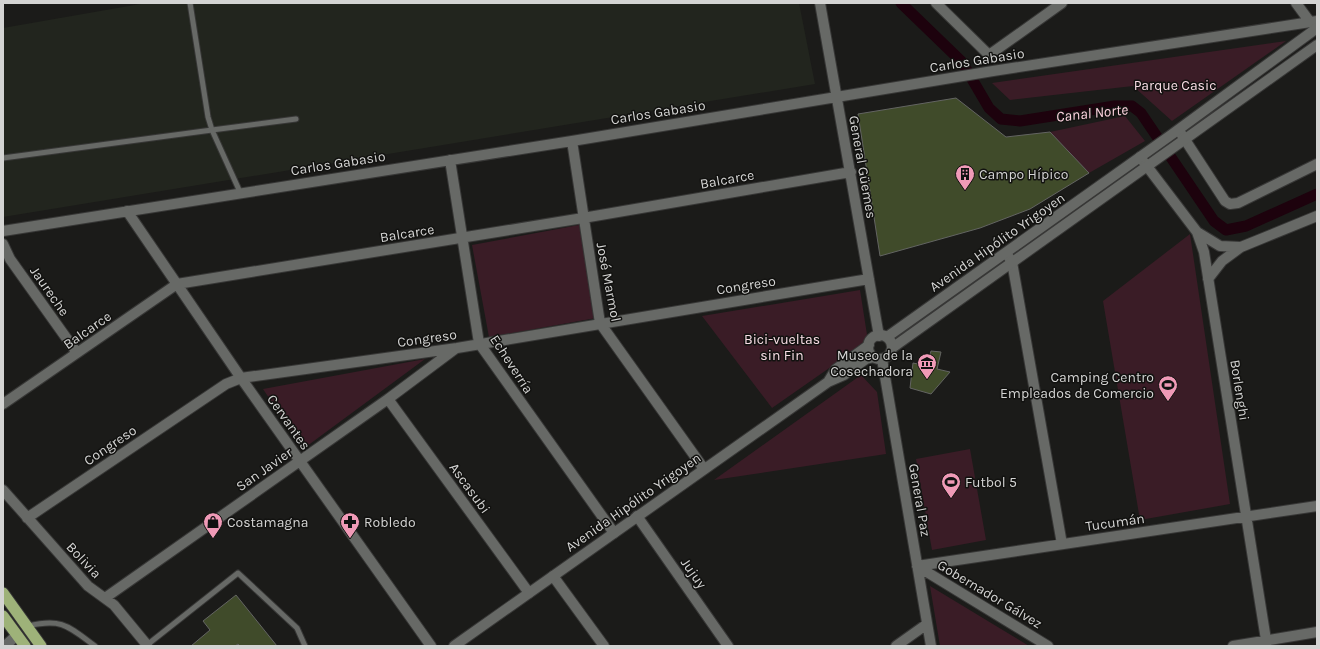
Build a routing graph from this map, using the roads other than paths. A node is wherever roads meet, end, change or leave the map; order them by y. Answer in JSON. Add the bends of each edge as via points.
{"nodes":[{"id":1,"x":190,"y":3,"type":"edge"},
{"id":2,"x":820,"y":3,"type":"edge"},
{"id":3,"x":936,"y":3,"type":"edge"},
{"id":4,"x":1062,"y":3,"type":"edge"},
{"id":5,"x":1296,"y":3,"type":"edge"},
{"id":6,"x":1315,"y":24,"type":"edge"},
{"id":7,"x":1317,"y":45,"type":"edge"},
{"id":8,"x":989,"y":55,"type":"junction"},
{"id":9,"x":990,"y":71,"type":"junction"},
{"id":10,"x":837,"y":97,"type":"junction"},
{"id":11,"x":296,"y":119,"type":"dead end"},
{"id":12,"x":212,"y":130,"type":"junction"},
{"id":13,"x":1174,"y":133,"type":"junction"},
{"id":14,"x":572,"y":141,"type":"junction"},
{"id":15,"x":1181,"y":143,"type":"junction"},
{"id":16,"x":1140,"y":157,"type":"junction"},
{"id":17,"x":3,"y":158,"type":"edge"},
{"id":18,"x":450,"y":160,"type":"junction"},
{"id":19,"x":1317,"y":164,"type":"edge"},
{"id":20,"x":1148,"y":166,"type":"junction"},
{"id":21,"x":850,"y":172,"type":"junction"},
{"id":22,"x":240,"y":192,"type":"junction"},
{"id":23,"x":127,"y":211,"type":"junction"},
{"id":24,"x":1317,"y":216,"type":"edge"},
{"id":25,"x":583,"y":218,"type":"junction"},
{"id":26,"x":3,"y":231,"type":"edge"},
{"id":27,"x":1197,"y":232,"type":"junction"},
{"id":28,"x":461,"y":238,"type":"junction"},
{"id":29,"x":3,"y":244,"type":"edge"},
{"id":30,"x":1241,"y":247,"type":"junction"},
{"id":31,"x":1006,"y":253,"type":"junction"},
{"id":32,"x":1012,"y":262,"type":"junction"},
{"id":33,"x":869,"y":279,"type":"junction"},
{"id":34,"x":1208,"y":279,"type":"junction"},
{"id":35,"x":177,"y":284,"type":"junction"},
{"id":36,"x":600,"y":323,"type":"junction"},
{"id":37,"x":883,"y":337,"type":"junction"},
{"id":38,"x":479,"y":344,"type":"junction"},
{"id":39,"x":869,"y":345,"type":"junction"},
{"id":40,"x":456,"y":348,"type":"junction"},
{"id":41,"x":892,"y":348,"type":"junction"},
{"id":42,"x":77,"y":353,"type":"junction"},
{"id":43,"x":878,"y":358,"type":"junction"},
{"id":44,"x":241,"y":378,"type":"junction"},
{"id":45,"x":828,"y":382,"type":"junction"},
{"id":46,"x":388,"y":399,"type":"junction"},
{"id":47,"x":3,"y":404,"type":"edge"},
{"id":48,"x":300,"y":461,"type":"junction"},
{"id":49,"x":704,"y":469,"type":"junction"},
{"id":50,"x":3,"y":490,"type":"edge"},
{"id":51,"x":1317,"y":506,"type":"edge"},
{"id":52,"x":637,"y":516,"type":"junction"},
{"id":53,"x":27,"y":518,"type":"junction"},
{"id":54,"x":1246,"y":518,"type":"junction"},
{"id":55,"x":614,"y":533,"type":"junction"},
{"id":56,"x":1062,"y":544,"type":"junction"},
{"id":57,"x":917,"y":566,"type":"junction"},
{"id":58,"x":553,"y":576,"type":"junction"},
{"id":59,"x":529,"y":593,"type":"junction"},
{"id":60,"x":3,"y":594,"type":"edge"},
{"id":61,"x":105,"y":598,"type":"junction"},
{"id":62,"x":3,"y":616,"type":"edge"},
{"id":63,"x":927,"y":624,"type":"junction"},
{"id":64,"x":27,"y":626,"type":"junction"},
{"id":65,"x":1317,"y":632,"type":"edge"},
{"id":66,"x":17,"y":635,"type":"junction"},
{"id":67,"x":466,"y":642,"type":"edge"},
{"id":68,"x":1267,"y":643,"type":"edge"},
{"id":69,"x":5,"y":646,"type":"edge"},
{"id":70,"x":25,"y":646,"type":"edge"},
{"id":71,"x":41,"y":646,"type":"edge"},
{"id":72,"x":95,"y":646,"type":"edge"},
{"id":73,"x":147,"y":646,"type":"edge"},
{"id":74,"x":305,"y":646,"type":"edge"},
{"id":75,"x":431,"y":646,"type":"edge"},
{"id":76,"x":454,"y":646,"type":"edge"},
{"id":77,"x":604,"y":646,"type":"edge"},
{"id":78,"x":728,"y":646,"type":"edge"},
{"id":79,"x":896,"y":646,"type":"edge"},
{"id":80,"x":931,"y":646,"type":"edge"},
{"id":81,"x":1048,"y":646,"type":"edge"},
{"id":82,"x":1233,"y":646,"type":"edge"}],
"edges":[{"from":1,"to":12,"type":"lane"},
{"from":2,"to":10,"type":"street","name":"General Güemes"},
{"from":3,"to":8,"type":"street"},
{"from":4,"to":8,"type":"street"},
{"from":5,"to":6,"type":"street"},
{"from":6,"to":9,"type":"street","name":"Carlos Gabasio"},
{"from":6,"to":13,"type":"street","name":"Avenida Hipólito Yrigoyen"},
{"from":7,"to":15,"type":"street","name":"Avenida Hipólito Yrigoyen"},
{"from":8,"to":9,"type":"street"},
{"from":9,"to":10,"type":"street","name":"Carlos Gabasio"},
{"from":10,"to":14,"type":"street","name":"Carlos Gabasio"},
{"from":10,"to":21,"type":"street","name":"General Güemes"},
{"from":11,"to":12,"type":"lane"},
{"from":12,"to":17,"type":"lane"},
{"from":12,"to":22,"type":"lane"},
{"from":13,"to":15,"type":"street"},
{"from":13,"to":16,"type":"street","name":"Avenida Hipólito Yrigoyen"},
{"from":14,"to":18,"type":"street","name":"Carlos Gabasio"},
{"from":14,"to":25,"type":"street","name":"José Marmol"},
{"from":15,"to":19,"type":"street","via":[[1225,201],[1230,204],[1238,203]]},
{"from":15,"to":20,"type":"street","name":"Avenida Hipólito Yrigoyen"},
{"from":16,"to":20,"type":"street","name":"Borlenghi"},
{"from":16,"to":31,"type":"street","name":"Avenida Hipólito Yrigoyen"},
{"from":18,"to":22,"type":"street","name":"Carlos Gabasio"},
{"from":18,"to":28,"type":"street","name":"Echeverría"},
{"from":20,"to":27,"type":"street","name":"Borlenghi"},
{"from":20,"to":32,"type":"street","name":"Avenida Hipólito Yrigoyen"},
{"from":21,"to":25,"type":"street","name":"Balcarce"},
{"from":21,"to":33,"type":"street","name":"General Güemes"},
{"from":22,"to":23,"type":"street","name":"Carlos Gabasio"},
{"from":23,"to":26,"type":"street","name":"Carlos Gabasio"},
{"from":23,"to":35,"type":"street","name":"Cervantes"},
{"from":24,"to":30,"type":"street"},
{"from":25,"to":28,"type":"street","name":"Balcarce"},
{"from":25,"to":36,"type":"street","name":"José Marmol"},
{"from":27,"to":30,"type":"street","via":[[1220,246]]},
{"from":27,"to":34,"type":"street","name":"Borlenghi","via":[[1204,252]]},
{"from":28,"to":35,"type":"street","name":"Balcarce"},
{"from":28,"to":38,"type":"street","name":"Echeverría"},
{"from":29,"to":42,"type":"street","name":"Jaureche","via":[[10,259]]},
{"from":30,"to":34,"type":"street","via":[[1222,261]]},
{"from":31,"to":32,"type":"street"},
{"from":31,"to":37,"type":"street","name":"Avenida Hipólito Yrigoyen"},
{"from":32,"to":41,"type":"street","name":"Avenida Hipólito Yrigoyen"},
{"from":32,"to":56,"type":"street"},
{"from":33,"to":36,"type":"street","name":"Congreso"},
{"from":33,"to":37,"type":"street","name":"General Güemes"},
{"from":34,"to":54,"type":"street","name":"Borlenghi"},
{"from":35,"to":42,"type":"street","name":"Balcarce"},
{"from":35,"to":44,"type":"street","name":"Cervantes"},
{"from":36,"to":38,"type":"street","name":"Congreso"},
{"from":36,"to":49,"type":"street","name":"José Marmol"},
{"from":37,"to":39,"type":"street","name":"Avenida Hipólito Yrigoyen","via":[[872,339]]},
{"from":37,"to":41,"type":"street"},
{"from":38,"to":40,"type":"street","name":"Congreso"},
{"from":38,"to":55,"type":"street","name":"Echeverría"},
{"from":39,"to":43,"type":"street","via":[[869,352]]},
{"from":39,"to":45,"type":"street","name":"Avenida Hipólito Yrigoyen","via":[[836,369]]},
{"from":40,"to":44,"type":"street","name":"Congreso"},
{"from":40,"to":46,"type":"street","name":"San Javier"},
{"from":41,"to":43,"type":"street","name":"Avenida Hipólito Yrigoyen","via":[[888,357]]},
{"from":42,"to":47,"type":"street","name":"Balcarce"},
{"from":43,"to":45,"type":"street","name":"Avenida Hipólito Yrigoyen","via":[[866,359]]},
{"from":43,"to":57,"type":"street","name":"General Paz"},
{"from":44,"to":48,"type":"street","name":"Cervantes"},
{"from":44,"to":53,"type":"street","name":"Congreso","via":[[226,384]]},
{"from":45,"to":49,"type":"street","name":"Avenida Hipólito Yrigoyen"},
{"from":46,"to":48,"type":"street","name":"San Javier"},
{"from":46,"to":59,"type":"street","name":"Ascasubi"},
{"from":48,"to":61,"type":"street","name":"San Javier"},
{"from":48,"to":75,"type":"street","name":"Cervantes"},
{"from":49,"to":52,"type":"street","name":"Avenida Hipólito Yrigoyen"},
{"from":50,"to":53,"type":"street","name":"Bolivia"},
{"from":51,"to":54,"type":"street","name":"Tucumán"},
{"from":52,"to":55,"type":"street","name":"Avenida Hipólito Yrigoyen"},
{"from":52,"to":78,"type":"street","name":"Jujuy"},
{"from":53,"to":61,"type":"street","name":"Bolivia","via":[[88,586]]},
{"from":54,"to":56,"type":"street","name":"Tucumán"},
{"from":54,"to":68,"type":"street","name":"Borlenghi"},
{"from":55,"to":58,"type":"street","name":"Avenida Hipólito Yrigoyen"},
{"from":56,"to":57,"type":"street","name":"Tucumán"},
{"from":57,"to":63,"type":"street","name":"General Paz"},
{"from":57,"to":81,"type":"street","name":"Gobernador Gálvez"},
{"from":58,"to":59,"type":"street","name":"Avenida Hipólito Yrigoyen"},
{"from":58,"to":77,"type":"street"},
{"from":59,"to":67,"type":"street","name":"Avenida Hipólito Yrigoyen"},
{"from":60,"to":64,"type":"highway"},
{"from":61,"to":73,"type":"street","name":"Bolivia","via":[[114,605]]},
{"from":62,"to":66,"type":"highway"},
{"from":63,"to":79,"type":"street"},
{"from":63,"to":80,"type":"street","name":"General Paz"},
{"from":64,"to":71,"type":"highway"},
{"from":64,"to":72,"type":"lane","via":[[57,623],[73,629]]},
{"from":65,"to":68,"type":"street"},
{"from":66,"to":69,"type":"street"},
{"from":66,"to":70,"type":"highway"},
{"from":67,"to":76,"type":"street","name":"Avenida Hipólito Yrigoyen"},
{"from":68,"to":82,"type":"street"},
{"from":73,"to":74,"type":"lane","via":[[238,573],[297,628]]}]}
